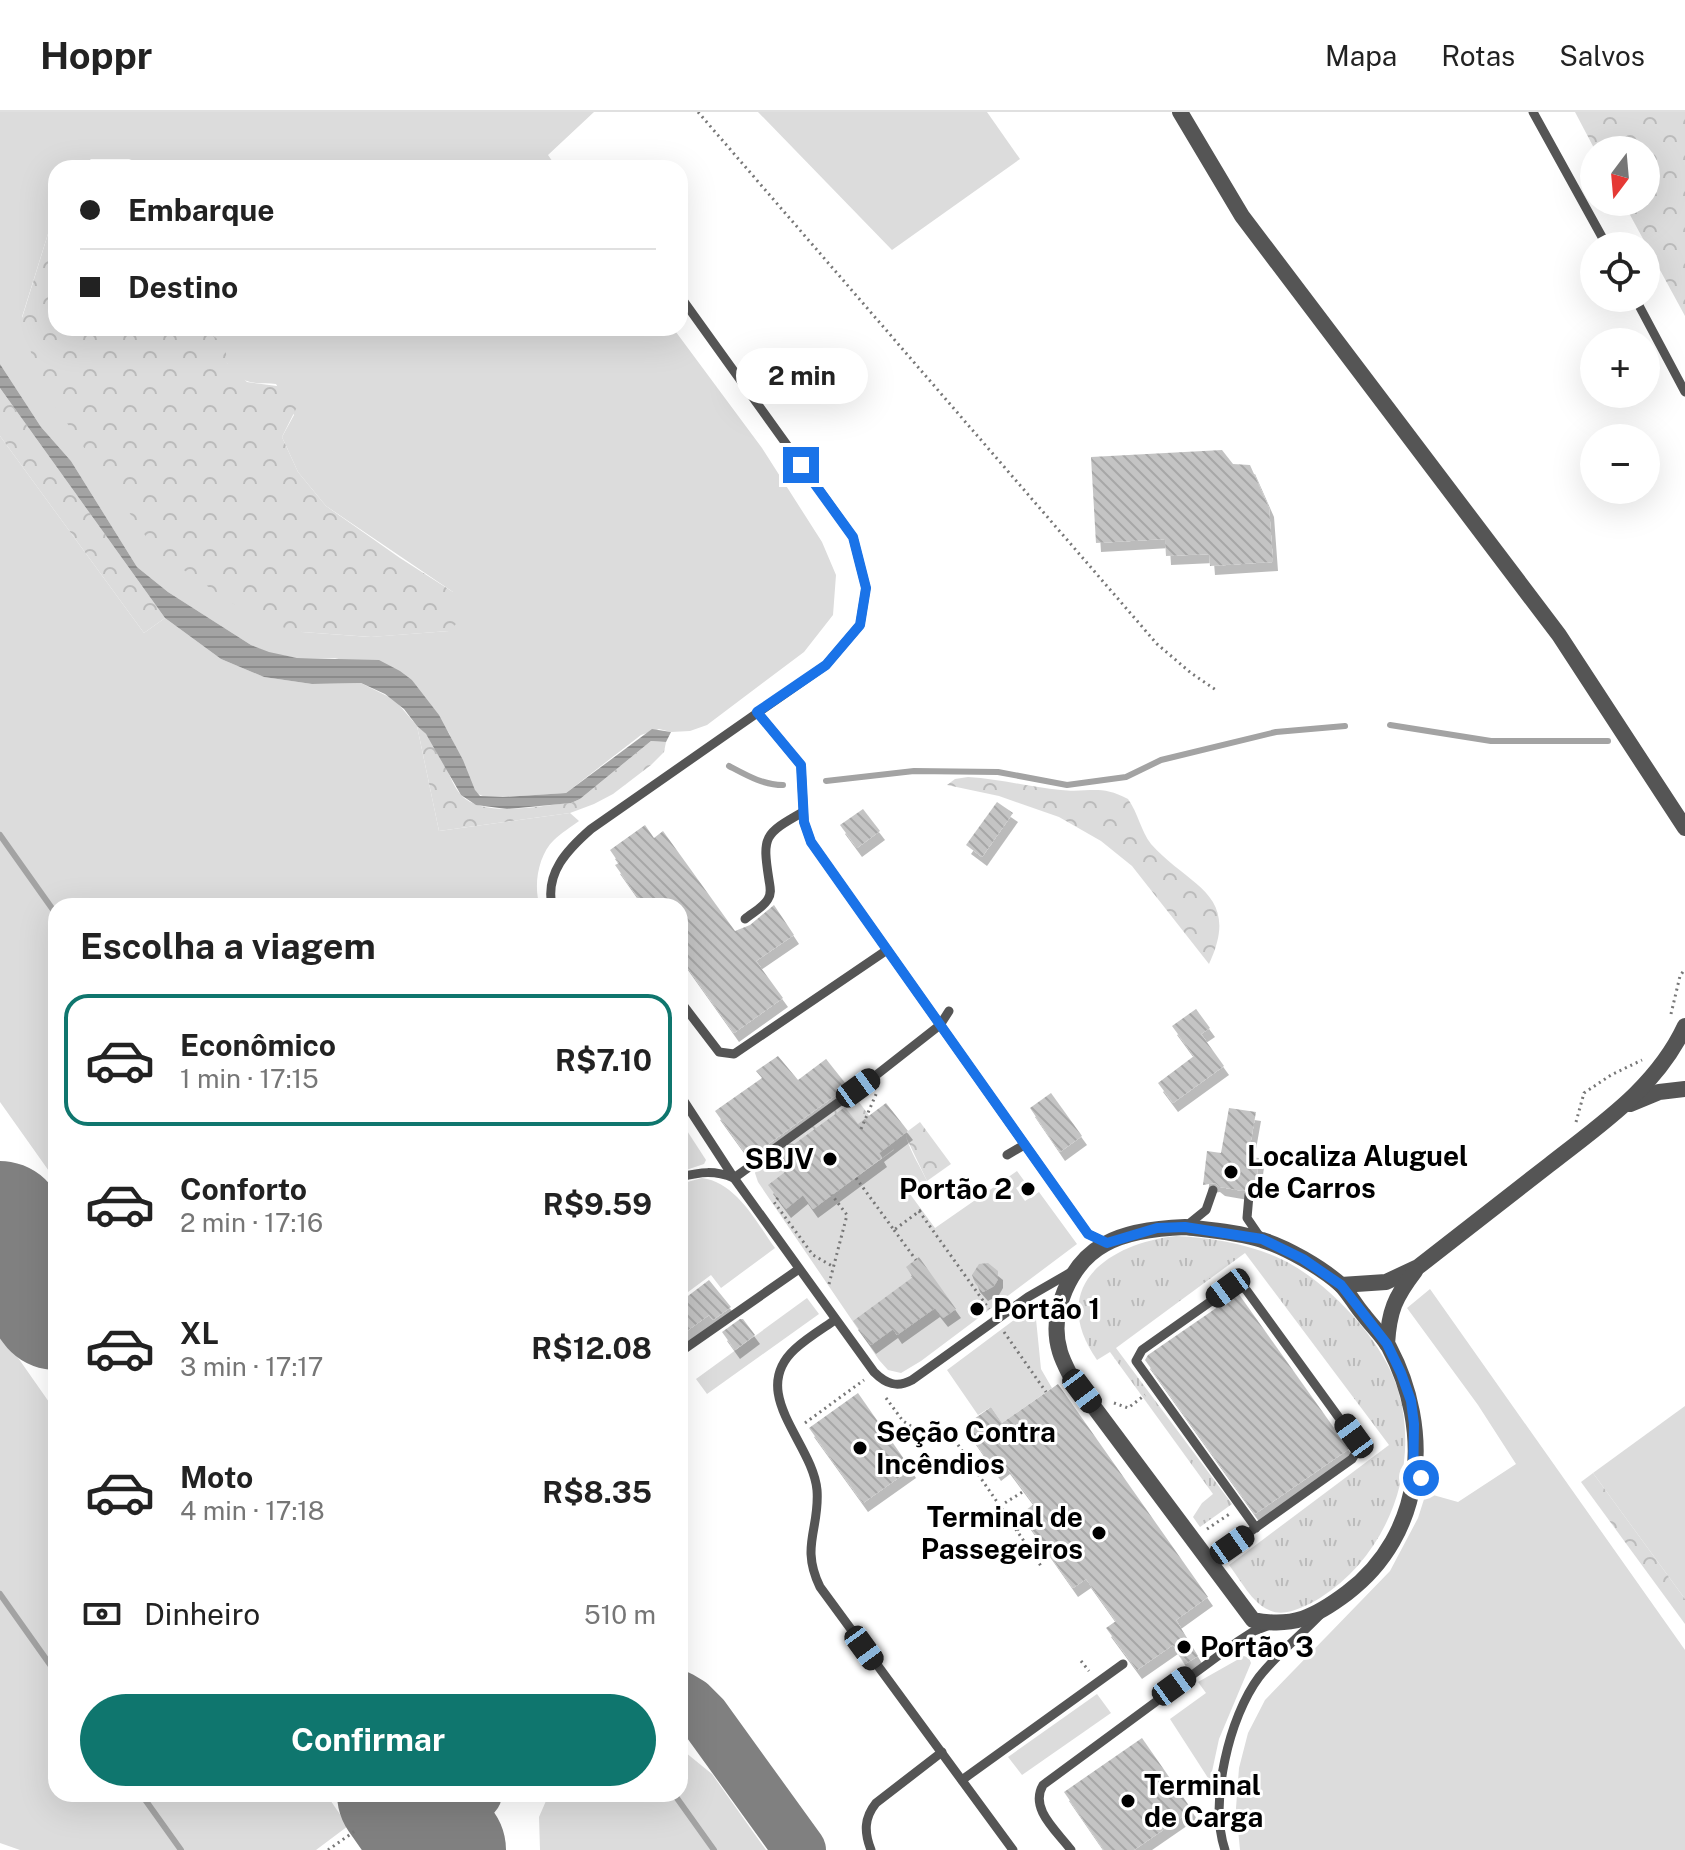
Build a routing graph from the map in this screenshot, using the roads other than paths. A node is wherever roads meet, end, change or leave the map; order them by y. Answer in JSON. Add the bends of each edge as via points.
{"nodes":[{"id":1,"x":1180,"y":112,"type":"edge"},
{"id":2,"x":1533,"y":112,"type":"edge"},
{"id":3,"x":1599,"y":232,"type":"edge"},
{"id":4,"x":688,"y":307,"type":"edge"},
{"id":5,"x":1642,"y":312,"type":"edge"},
{"id":6,"x":1685,"y":392,"type":"edge"},
{"id":7,"x":757,"y":712,"type":"junction"},
{"id":8,"x":803,"y":812,"type":"junction"},
{"id":9,"x":1685,"y":828,"type":"edge"},
{"id":10,"x":550,"y":898,"type":"edge"},
{"id":11,"x":745,"y":919,"type":"dead end"},
{"id":12,"x":887,"y":950,"type":"junction"},
{"id":13,"x":688,"y":1011,"type":"edge"},
{"id":14,"x":949,"y":1011,"type":"dead end"},
{"id":15,"x":940,"y":1025,"type":"junction"},
{"id":16,"x":1685,"y":1026,"type":"edge"},
{"id":17,"x":1685,"y":1089,"type":"edge"},
{"id":18,"x":1625,"y":1106,"type":"junction"},
{"id":19,"x":688,"y":1107,"type":"edge"},
{"id":20,"x":1024,"y":1145,"type":"junction"},
{"id":21,"x":1007,"y":1155,"type":"dead end"},
{"id":22,"x":688,"y":1175,"type":"edge"},
{"id":23,"x":734,"y":1178,"type":"junction"},
{"id":24,"x":1213,"y":1190,"type":"dead end"},
{"id":25,"x":1249,"y":1195,"type":"dead end"},
{"id":26,"x":1185,"y":1227,"type":"junction"},
{"id":27,"x":1088,"y":1234,"type":"junction"},
{"id":28,"x":1262,"y":1239,"type":"junction"},
{"id":29,"x":1107,"y":1243,"type":"junction"},
{"id":30,"x":1083,"y":1263,"type":"junction"},
{"id":31,"x":1418,"y":1267,"type":"junction"},
{"id":32,"x":799,"y":1269,"type":"junction"},
{"id":33,"x":1341,"y":1285,"type":"junction"},
{"id":34,"x":835,"y":1320,"type":"junction"},
{"id":35,"x":1387,"y":1344,"type":"junction"},
{"id":36,"x":688,"y":1346,"type":"edge"},
{"id":37,"x":1430,"y":1471,"type":"dead end"},
{"id":38,"x":1413,"y":1490,"type":"junction"},
{"id":39,"x":1256,"y":1528,"type":"junction"},
{"id":40,"x":1209,"y":1561,"type":"junction"},
{"id":41,"x":1329,"y":1607,"type":"junction"},
{"id":42,"x":1274,"y":1624,"type":"junction"},
{"id":43,"x":1123,"y":1664,"type":"dead end"},
{"id":44,"x":942,"y":1752,"type":"junction"},
{"id":45,"x":962,"y":1780,"type":"junction"},
{"id":46,"x":871,"y":1850,"type":"edge"},
{"id":47,"x":1013,"y":1850,"type":"edge"},
{"id":48,"x":1071,"y":1850,"type":"edge"},
{"id":49,"x":1225,"y":1850,"type":"edge"}],
"edges":[{"from":1,"to":9,"type":"street","via":[[1242,216],[1552,625]]},
{"from":2,"to":3,"type":"lane"},
{"from":4,"to":7,"type":"lane","via":[[853,537],[866,588],[860,625],[826,665]]},
{"from":5,"to":6,"type":"lane"},
{"from":7,"to":8,"type":"lane","via":[[801,765]]},
{"from":7,"to":10,"type":"lane","via":[[567,850]]},
{"from":8,"to":11,"type":"lane","via":[[775,827],[767,838],[768,901]]},
{"from":8,"to":12,"type":"lane","via":[[811,842]]},
{"from":12,"to":13,"type":"lane","via":[[734,1054],[719,1052]]},
{"from":12,"to":15,"type":"lane"},
{"from":14,"to":15,"type":"lane"},
{"from":15,"to":20,"type":"lane"},
{"from":15,"to":23,"type":"lane"},
{"from":16,"to":18,"type":"street","via":[[1659,1071]]},
{"from":17,"to":18,"type":"street","via":[[1659,1092]]},
{"from":18,"to":31,"type":"street"},
{"from":19,"to":23,"type":"lane"},
{"from":20,"to":21,"type":"lane"},
{"from":20,"to":27,"type":"lane"},
{"from":22,"to":23,"type":"lane","via":[[704,1171]]},
{"from":23,"to":32,"type":"lane"},
{"from":24,"to":26,"type":"lane","via":[[1206,1210]]},
{"from":25,"to":28,"type":"lane","via":[[1247,1218]]},
{"from":26,"to":28,"type":"street"},
{"from":26,"to":29,"type":"street","via":[[1157,1228]]},
{"from":27,"to":29,"type":"lane"},
{"from":27,"to":30,"type":"lane"},
{"from":28,"to":33,"type":"street"},
{"from":29,"to":30,"type":"street"},
{"from":30,"to":34,"type":"lane","via":[[903,1385],[893,1385],[874,1372]]},
{"from":30,"to":40,"type":"street","via":[[1068,1281],[1059,1306],[1059,1350],[1070,1375]]},
{"from":31,"to":33,"type":"street","via":[[1386,1282]]},
{"from":31,"to":35,"type":"street","via":[[1389,1314]]},
{"from":32,"to":34,"type":"lane"},
{"from":32,"to":36,"type":"lane"},
{"from":33,"to":35,"type":"street"},
{"from":34,"to":44,"type":"lane","via":[[793,1350],[778,1387],[779,1406],[815,1474],[812,1572]]},
{"from":35,"to":38,"type":"street","via":[[1411,1401]]},
{"from":37,"to":38,"type":"lane"},
{"from":38,"to":41,"type":"street","via":[[1406,1516],[1382,1560]]},
{"from":39,"to":39,"type":"lane","via":[[1352,1459],[1358,1444],[1242,1286],[1228,1288],[1137,1355],[1136,1361]]},
{"from":39,"to":40,"type":"lane"},
{"from":40,"to":42,"type":"street","via":[[1253,1620]]},
{"from":41,"to":42,"type":"street","via":[[1299,1622]]},
{"from":41,"to":49,"type":"lane","via":[[1259,1676],[1244,1703],[1220,1788]]},
{"from":42,"to":48,"type":"lane","via":[[1237,1642],[1043,1785],[1038,1796],[1041,1810]]},
{"from":43,"to":45,"type":"lane"},
{"from":44,"to":45,"type":"lane"},
{"from":44,"to":46,"type":"lane","via":[[868,1813]]},
{"from":45,"to":47,"type":"lane"}]}
